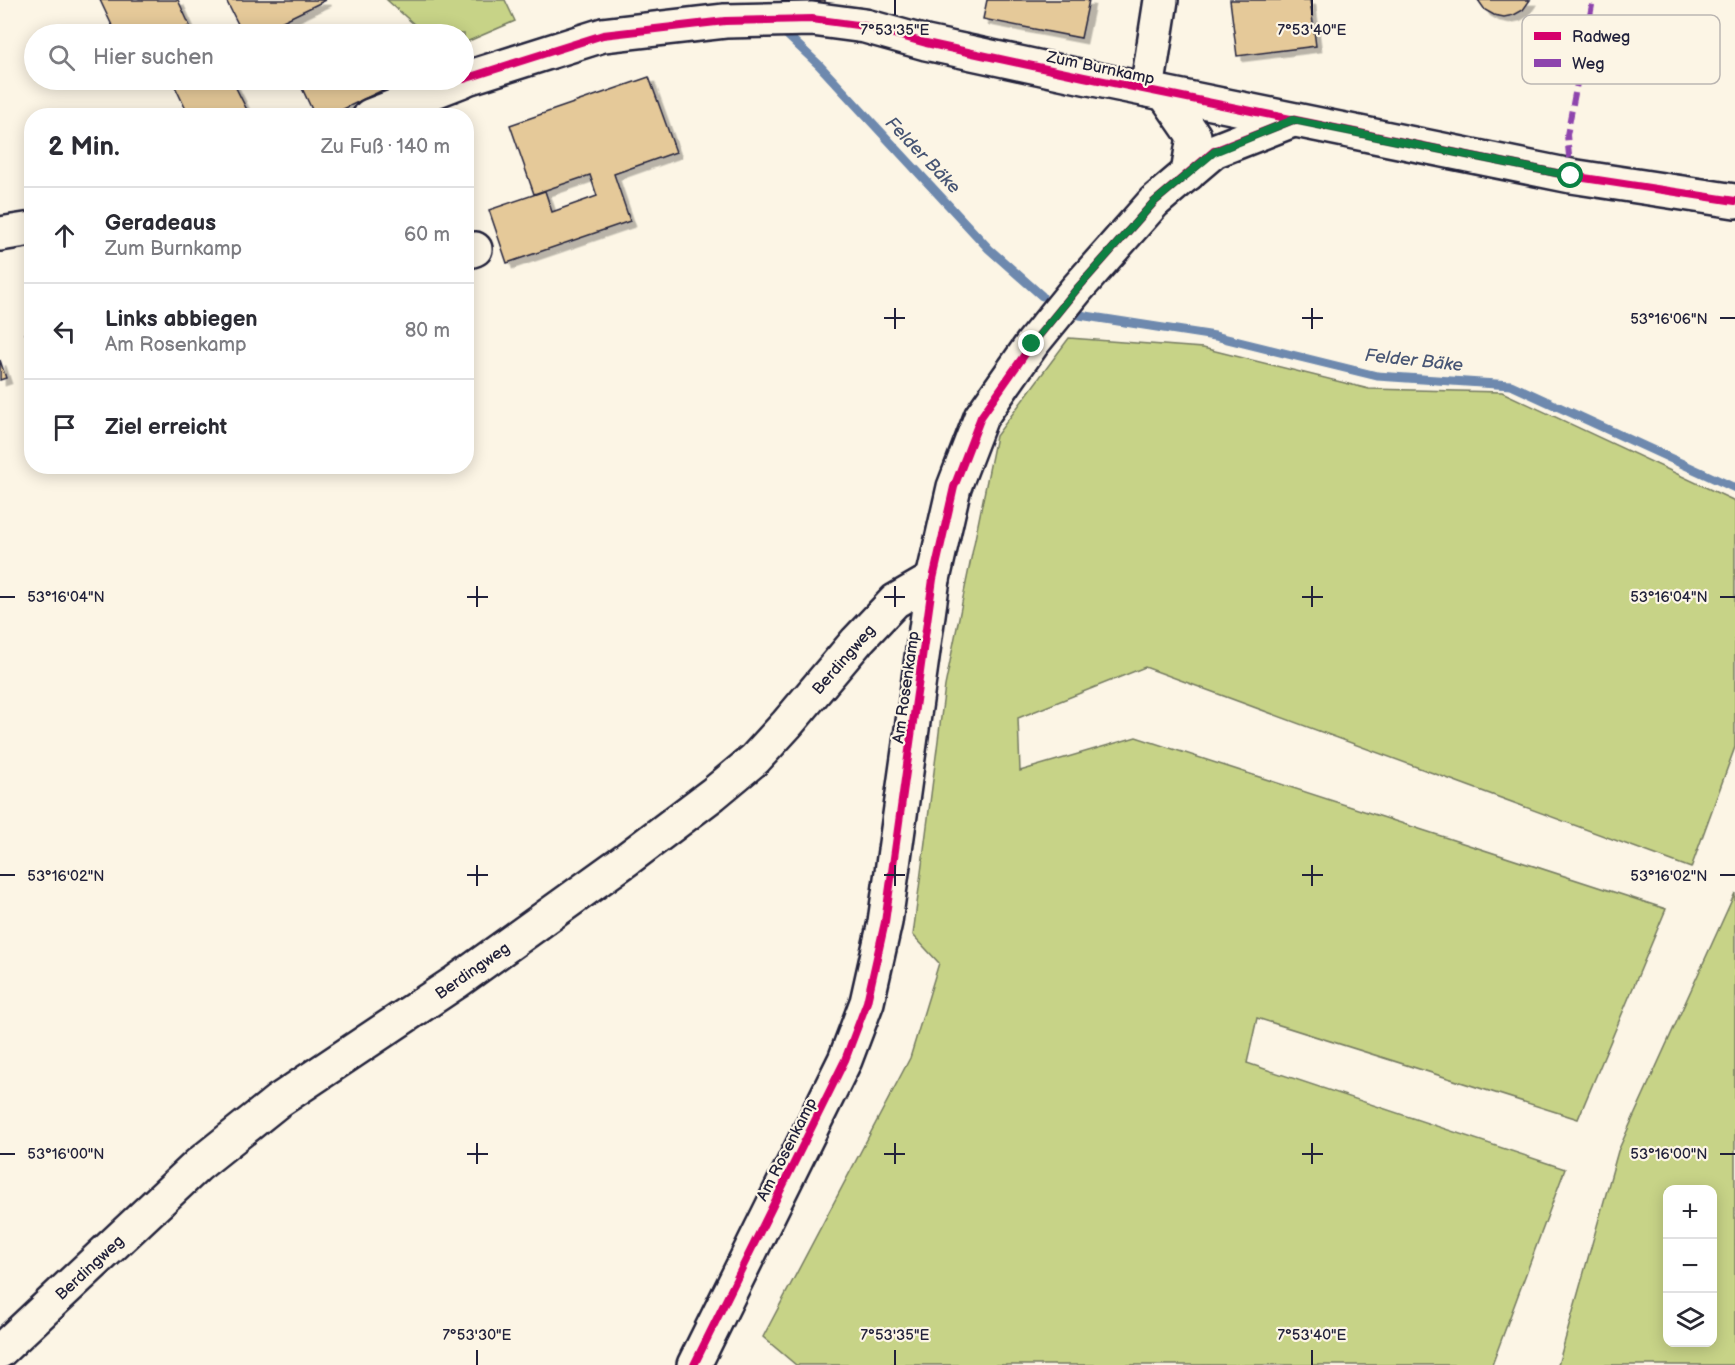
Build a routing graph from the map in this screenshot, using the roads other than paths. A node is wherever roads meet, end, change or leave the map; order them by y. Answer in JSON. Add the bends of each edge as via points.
{"nodes":[{"id":1,"x":1161,"y":0,"type":"edge"},
{"id":2,"x":865,"y":13,"type":"edge"},
{"id":3,"x":474,"y":76,"type":"edge"},
{"id":4,"x":435,"y":90,"type":"edge"},
{"id":5,"x":1156,"y":92,"type":"junction"},
{"id":6,"x":390,"y":108,"type":"edge"},
{"id":7,"x":1293,"y":120,"type":"junction"},
{"id":8,"x":1188,"y":174,"type":"junction"},
{"id":9,"x":1735,"y":201,"type":"edge"},
{"id":10,"x":24,"y":230,"type":"edge"},
{"id":11,"x":0,"y":234,"type":"edge"},
{"id":12,"x":933,"y":579,"type":"junction"},
{"id":13,"x":0,"y":1351,"type":"edge"},
{"id":14,"x":694,"y":1365,"type":"edge"}],
"edges":[{"from":1,"to":5,"type":"street"},
{"from":2,"to":3,"type":"street","name":"Zum Burnkamp","via":[[725,21],[603,35]]},
{"from":2,"to":5,"type":"street","name":"Zum Burnkamp","via":[[926,43]]},
{"from":4,"to":6,"type":"street","name":"Zum Burnkamp"},
{"from":5,"to":7,"type":"street","name":"Zum Burnkamp"},
{"from":5,"to":8,"type":"street","via":[[1194,136]]},
{"from":7,"to":8,"type":"street","name":"Am Rosenkamp","via":[[1214,152]]},
{"from":7,"to":9,"type":"street","name":"Zum Burnkamp","via":[[1571,176]]},
{"from":8,"to":12,"type":"street","name":"Am Rosenkamp","via":[[1154,202],[1076,290],[981,417],[954,487]]},
{"from":10,"to":11,"type":"street"},
{"from":12,"to":13,"type":"street","name":"Berdingweg","via":[[895,601],[755,759],[627,860],[456,982],[278,1101],[198,1165]]},
{"from":12,"to":14,"type":"street","name":"Am Rosenkamp","via":[[885,922],[867,1002],[845,1059]]}]}
